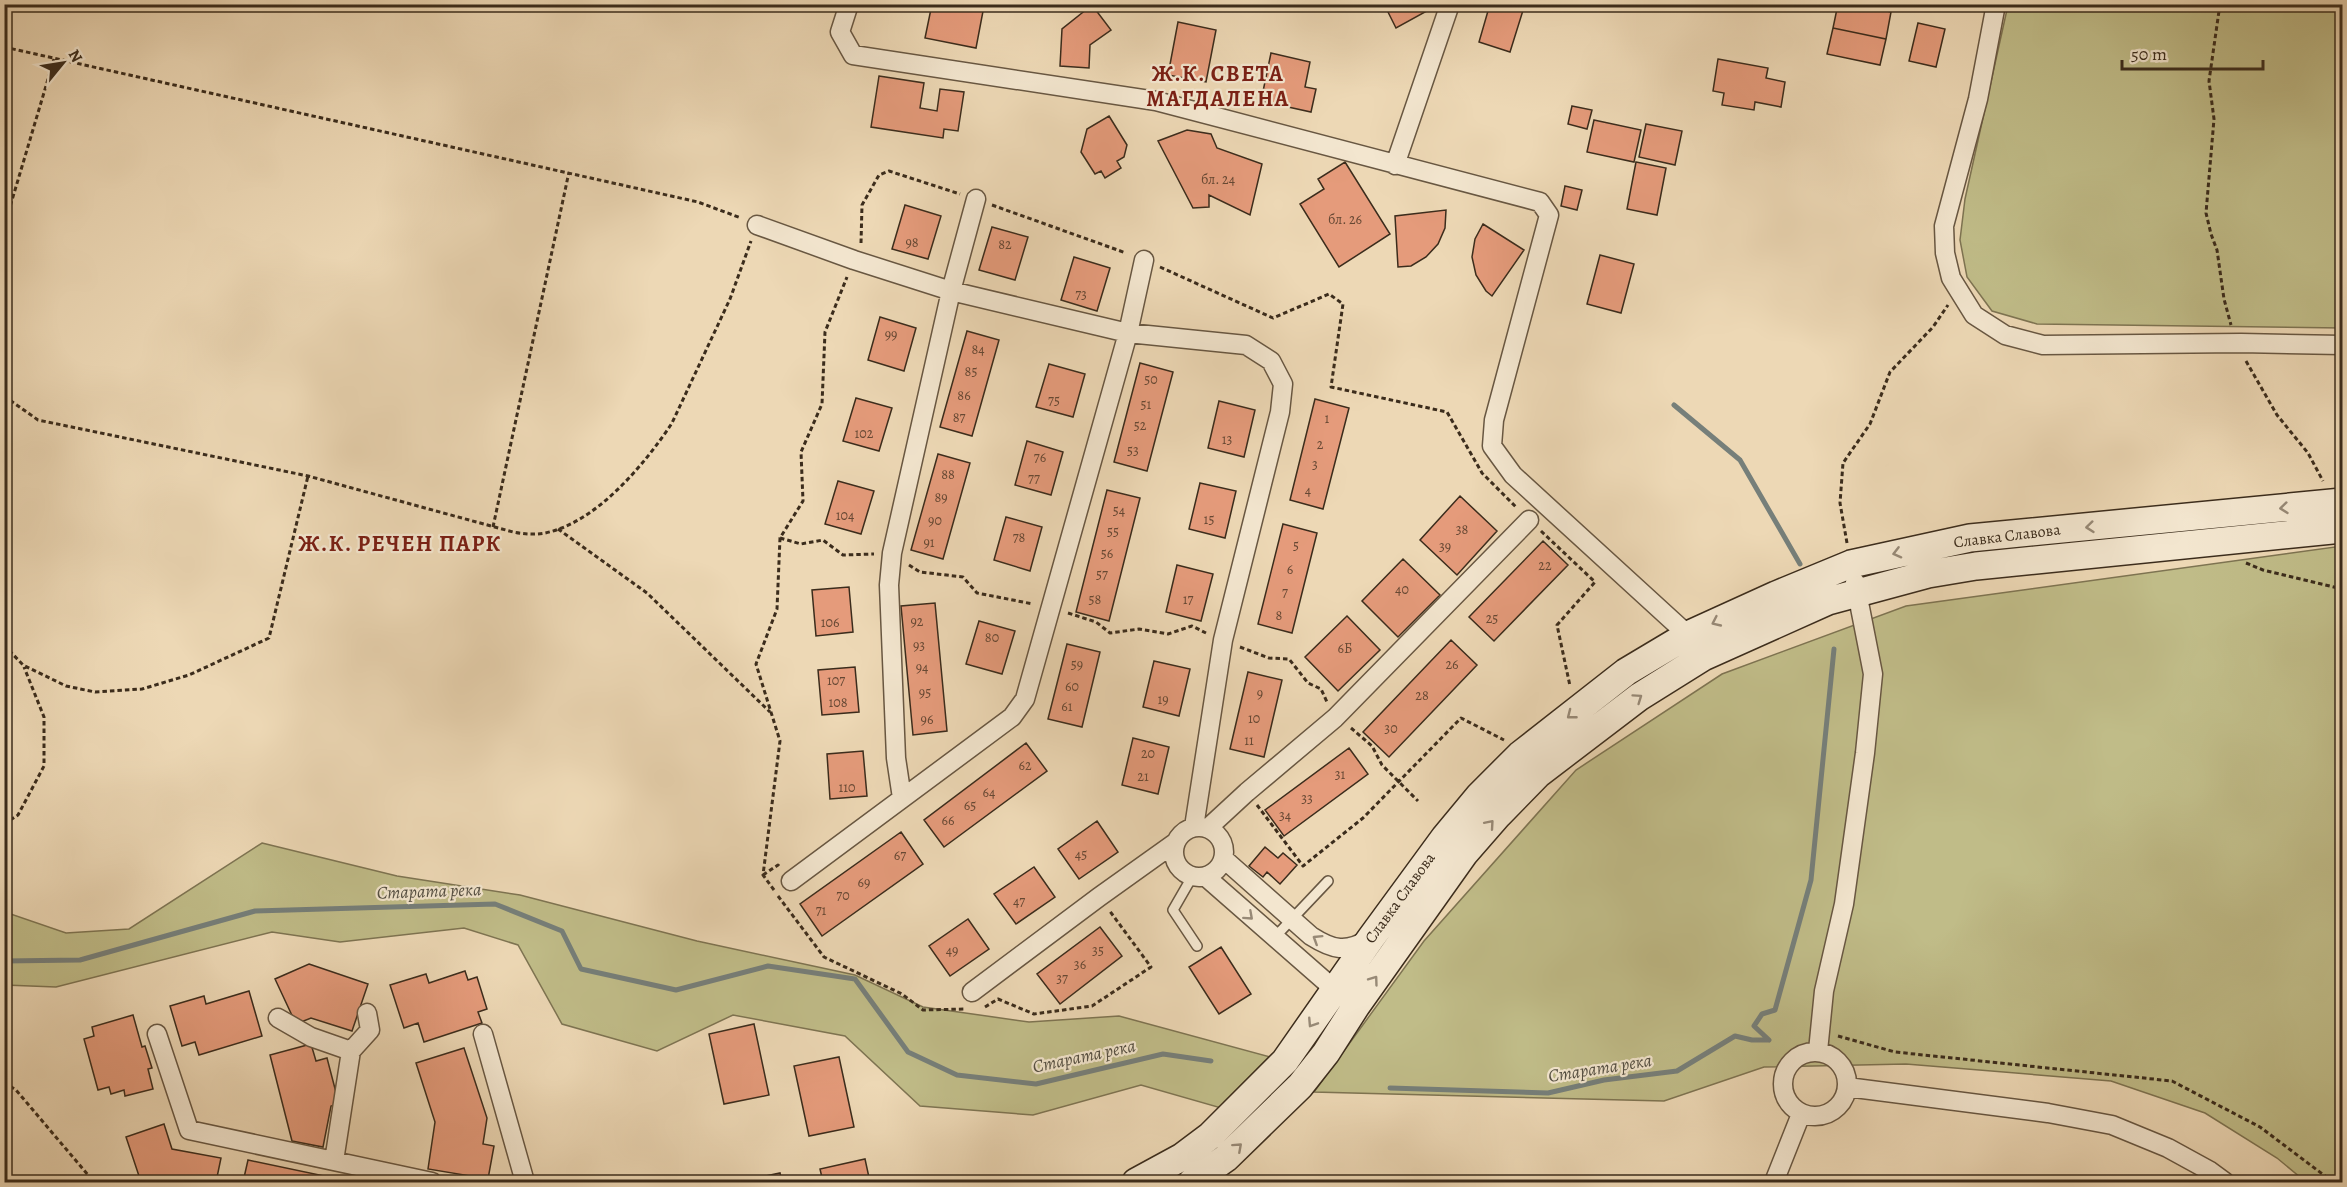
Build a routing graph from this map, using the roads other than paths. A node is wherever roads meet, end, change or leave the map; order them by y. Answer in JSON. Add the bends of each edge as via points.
{"nodes":[{"id":1,"x":849,"y":4,"type":"edge"},
{"id":2,"x":1450,"y":4,"type":"edge"},
{"id":3,"x":1996,"y":4,"type":"edge"},
{"id":4,"x":1395,"y":165,"type":"junction"},
{"id":5,"x":976,"y":199,"type":"road end"},
{"id":6,"x":757,"y":225,"type":"road end"},
{"id":7,"x":1144,"y":260,"type":"road end"},
{"id":8,"x":951,"y":291,"type":"junction"},
{"id":9,"x":1128,"y":333,"type":"junction"},
{"id":10,"x":2343,"y":345,"type":"edge"},
{"id":11,"x":2337,"y":502,"type":"edge"},
{"id":12,"x":1529,"y":520,"type":"road end"},
{"id":13,"x":2343,"y":529,"type":"edge"},
{"id":14,"x":1851,"y":564,"type":"junction"},
{"id":15,"x":1857,"y":593,"type":"junction"},
{"id":16,"x":1688,"y":635,"type":"junction"},
{"id":17,"x":1703,"y":657,"type":"junction"},
{"id":18,"x":902,"y":798,"type":"junction"},
{"id":19,"x":1201,"y":828,"type":"junction"},
{"id":20,"x":1176,"y":842,"type":"junction"},
{"id":21,"x":1224,"y":859,"type":"junction"},
{"id":22,"x":1130,"y":874,"type":"junction"},
{"id":23,"x":1192,"y":874,"type":"junction"},
{"id":24,"x":791,"y":881,"type":"dead end"},
{"id":25,"x":1328,"y":881,"type":"dead end"},
{"id":26,"x":1292,"y":919,"type":"junction"},
{"id":27,"x":1274,"y":938,"type":"junction"},
{"id":28,"x":1371,"y":938,"type":"junction"},
{"id":29,"x":1197,"y":946,"type":"dead end"},
{"id":30,"x":1333,"y":990,"type":"junction"},
{"id":31,"x":973,"y":1000,"type":"road end"},
{"id":32,"x":1356,"y":1006,"type":"junction"},
{"id":33,"x":367,"y":1013,"type":"dead end"},
{"id":34,"x":278,"y":1018,"type":"dead end"},
{"id":35,"x":157,"y":1034,"type":"dead end"},
{"id":36,"x":483,"y":1034,"type":"dead end"},
{"id":37,"x":351,"y":1051,"type":"junction"},
{"id":38,"x":1818,"y":1051,"type":"junction"},
{"id":39,"x":1847,"y":1087,"type":"junction"},
{"id":40,"x":1801,"y":1114,"type":"junction"},
{"id":41,"x":334,"y":1161,"type":"junction"},
{"id":42,"x":432,"y":1182,"type":"edge"},
{"id":43,"x":525,"y":1182,"type":"edge"},
{"id":44,"x":1136,"y":1182,"type":"edge"},
{"id":45,"x":1192,"y":1182,"type":"edge"},
{"id":46,"x":1774,"y":1182,"type":"edge"},
{"id":47,"x":2225,"y":1182,"type":"edge"}],
"edges":[{"from":1,"to":4,"type":"street","via":[[840,32],[853,55],[1156,101]]},
{"from":2,"to":4,"type":"street"},
{"from":3,"to":10,"type":"street","via":[[1978,99],[1944,226],[1951,278],[1974,315],[2005,335],[2043,345]]},
{"from":4,"to":16,"type":"street","via":[[1540,202],[1550,215],[1494,420],[1492,446],[1514,475]]},
{"from":5,"to":8,"type":"street"},
{"from":6,"to":8,"type":"street"},
{"from":7,"to":9,"type":"street"},
{"from":8,"to":9,"type":"street"},
{"from":8,"to":18,"type":"street","via":[[892,553],[889,585],[896,759]]},
{"from":9,"to":18,"type":"street","via":[[1025,699],[1012,717]]},
{"from":9,"to":19,"type":"street","via":[[1246,345],[1271,361],[1283,384],[1280,412],[1223,640]]},
{"from":11,"to":14,"type":"street","name":"Славка Славова","one_way":true,"via":[[1970,538]]},
{"from":12,"to":19,"type":"street","via":[[1335,718]]},
{"from":13,"to":15,"type":"street","name":"Славка Славова","via":[[1976,566]]},
{"from":14,"to":15,"type":"street"},
{"from":14,"to":16,"type":"street","name":"Славка Славова","one_way":true},
{"from":15,"to":17,"type":"street","name":"Славка Славова","via":[[1828,601]]},
{"from":15,"to":38,"type":"street","via":[[1873,674],[1844,904],[1824,991]]},
{"from":16,"to":17,"type":"street"},
{"from":16,"to":28,"type":"street","name":"Славка Славова","one_way":true,"via":[[1626,672],[1520,755],[1445,837]]},
{"from":32,"to":17,"type":"street","name":"Славка Славова","one_way":true,"via":[[1464,854],[1538,774],[1639,697]]},
{"from":18,"to":24,"type":"street"},
{"from":19,"to":20,"type":"street","via":[[1182,834]]},
{"from":19,"to":21,"type":"street","via":[[1215,832],[1223,844]]},
{"from":20,"to":22,"type":"street"},
{"from":20,"to":23,"type":"street","via":[[1174,859]]},
{"from":21,"to":23,"type":"street","via":[[1220,867]]},
{"from":21,"to":26,"type":"street"},
{"from":22,"to":23,"type":"street"},
{"from":22,"to":31,"type":"street"},
{"from":23,"to":27,"type":"street","one_way":true},
{"from":23,"to":29,"type":"lane","via":[[1173,910]]},
{"from":25,"to":26,"type":"lane"},
{"from":26,"to":27,"type":"lane"},
{"from":28,"to":26,"type":"street","one_way":true,"via":[[1355,947],[1340,949],[1311,936]]},
{"from":27,"to":30,"type":"street"},
{"from":28,"to":30,"type":"street","name":"Славка Славова"},
{"from":30,"to":32,"type":"street"},
{"from":30,"to":44,"type":"street","name":"Славка Славова","one_way":true,"via":[[1285,1061],[1235,1112],[1182,1157]]},
{"from":45,"to":32,"type":"street","name":"Славка Славова","one_way":true,"via":[[1226,1158],[1300,1086]]},
{"from":33,"to":37,"type":"street","via":[[370,1030]]},
{"from":34,"to":37,"type":"street","via":[[311,1037]]},
{"from":35,"to":41,"type":"street","via":[[189,1130]]},
{"from":36,"to":43,"type":"street"},
{"from":37,"to":41,"type":"street"},
{"from":38,"to":39,"type":"street","via":[[1843,1067]]},
{"from":38,"to":40,"type":"street","via":[[1798,1056],[1785,1070],[1783,1090]]},
{"from":39,"to":40,"type":"street","via":[[1839,1106],[1831,1112],[1821,1116]]},
{"from":39,"to":47,"type":"street","via":[[2112,1125],[2168,1148]]},
{"from":40,"to":46,"type":"street"},
{"from":41,"to":42,"type":"street"}]}
